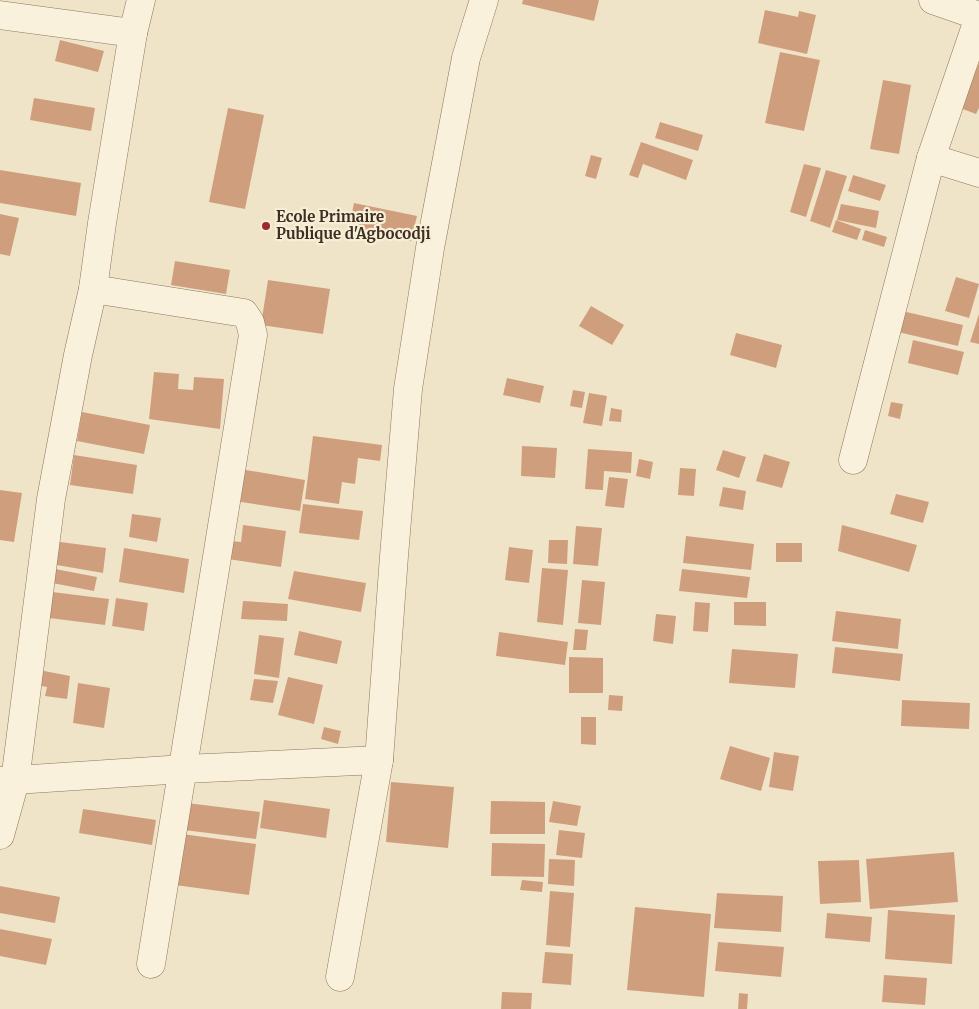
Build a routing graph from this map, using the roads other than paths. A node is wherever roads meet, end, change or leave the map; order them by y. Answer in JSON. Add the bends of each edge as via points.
{"nodes":[{"id":1,"x":141,"y":0,"type":"edge"},
{"id":2,"x":484,"y":0,"type":"edge"},
{"id":3,"x":933,"y":0,"type":"edge"},
{"id":4,"x":0,"y":15,"type":"edge"},
{"id":5,"x":979,"y":16,"type":"edge"},
{"id":6,"x":133,"y":33,"type":"junction"},
{"id":7,"x":931,"y":158,"type":"junction"},
{"id":8,"x":979,"y":173,"type":"edge"},
{"id":9,"x":93,"y":289,"type":"junction"},
{"id":10,"x":853,"y":460,"type":"dead end"},
{"id":11,"x":379,"y":760,"type":"junction"},
{"id":12,"x":184,"y":769,"type":"junction"},
{"id":13,"x":8,"y":781,"type":"edge"},
{"id":14,"x":0,"y":835,"type":"edge"},
{"id":15,"x":151,"y":964,"type":"dead end"},
{"id":16,"x":340,"y":977,"type":"dead end"}],
"edges":[{"from":1,"to":6,"type":"street"},
{"from":2,"to":11,"type":"street","via":[[466,58],[430,248],[408,389]]},
{"from":3,"to":5,"type":"street"},
{"from":4,"to":6,"type":"street"},
{"from":5,"to":7,"type":"street"},
{"from":6,"to":9,"type":"street"},
{"from":7,"to":8,"type":"street"},
{"from":7,"to":10,"type":"street"},
{"from":9,"to":12,"type":"street","via":[[244,313],[253,335]]},
{"from":9,"to":13,"type":"street","via":[[51,499]]},
{"from":11,"to":12,"type":"street"},
{"from":11,"to":16,"type":"street"},
{"from":12,"to":13,"type":"street"},
{"from":12,"to":15,"type":"street"},
{"from":13,"to":14,"type":"street"}]}
